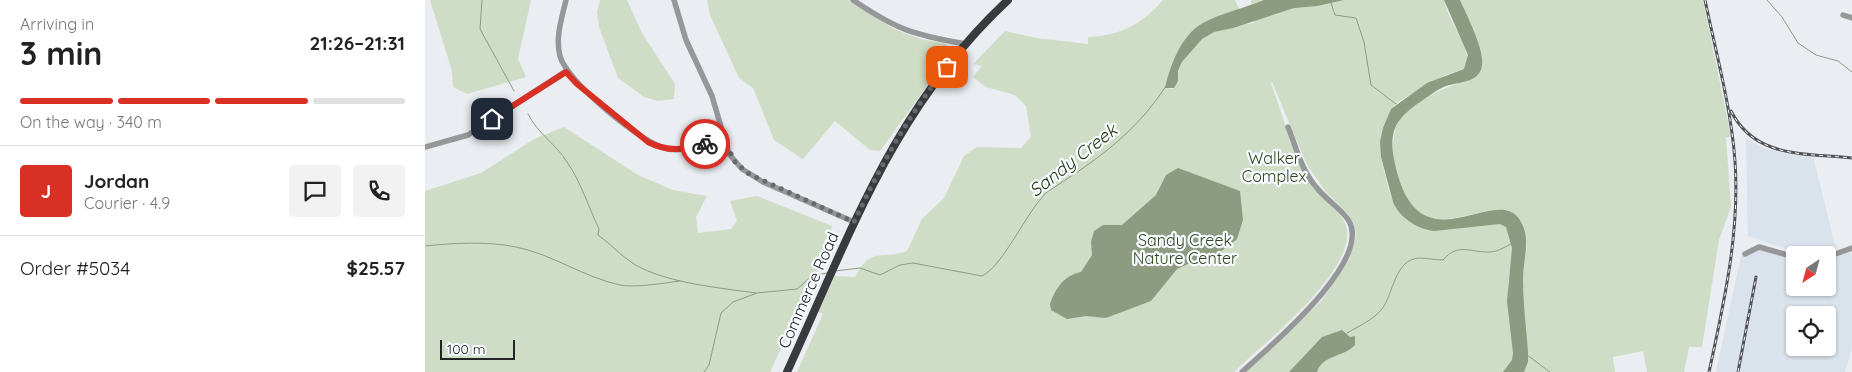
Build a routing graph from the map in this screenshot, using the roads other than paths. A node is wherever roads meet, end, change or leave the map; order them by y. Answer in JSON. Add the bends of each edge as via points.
{"nodes":[{"id":1,"x":566,"y":0,"type":"edge"},
{"id":2,"x":675,"y":0,"type":"edge"},
{"id":3,"x":853,"y":0,"type":"edge"},
{"id":4,"x":1008,"y":0,"type":"edge"},
{"id":5,"x":1843,"y":15,"type":"dead end"},
{"id":6,"x":1852,"y":18,"type":"edge"},
{"id":7,"x":966,"y":44,"type":"junction"},
{"id":8,"x":566,"y":72,"type":"junction"},
{"id":9,"x":1288,"y":127,"type":"dead end"},
{"id":10,"x":724,"y":139,"type":"junction"},
{"id":11,"x":425,"y":147,"type":"edge"},
{"id":12,"x":854,"y":222,"type":"junction"},
{"id":13,"x":1852,"y":248,"type":"edge"},
{"id":14,"x":1745,"y":254,"type":"dead end"},
{"id":15,"x":1836,"y":254,"type":"edge"},
{"id":16,"x":1786,"y":255,"type":"edge"},
{"id":17,"x":787,"y":372,"type":"edge"},
{"id":18,"x":1242,"y":372,"type":"edge"}],
"edges":[{"from":1,"to":8,"type":"street","via":[[558,37]]},
{"from":2,"to":10,"type":"street","via":[[686,40],[712,96]]},
{"from":3,"to":7,"type":"street","via":[[907,32]]},
{"from":4,"to":7,"type":"highway","name":"Commerce Road"},
{"from":5,"to":6,"type":"street"},
{"from":7,"to":12,"type":"highway","name":"Commerce Road","via":[[925,94]]},
{"from":8,"to":10,"type":"street","via":[[655,146],[678,150]]},
{"from":8,"to":11,"type":"street","via":[[467,135]]},
{"from":9,"to":18,"type":"street","via":[[1302,166],[1317,188],[1349,220],[1353,236],[1345,258],[1327,289],[1297,322]]},
{"from":10,"to":12,"type":"street","via":[[735,162],[749,174]]},
{"from":12,"to":17,"type":"highway","name":"Commerce Road"},
{"from":13,"to":15,"type":"street"},
{"from":14,"to":16,"type":"street","via":[[1759,248]]}]}
